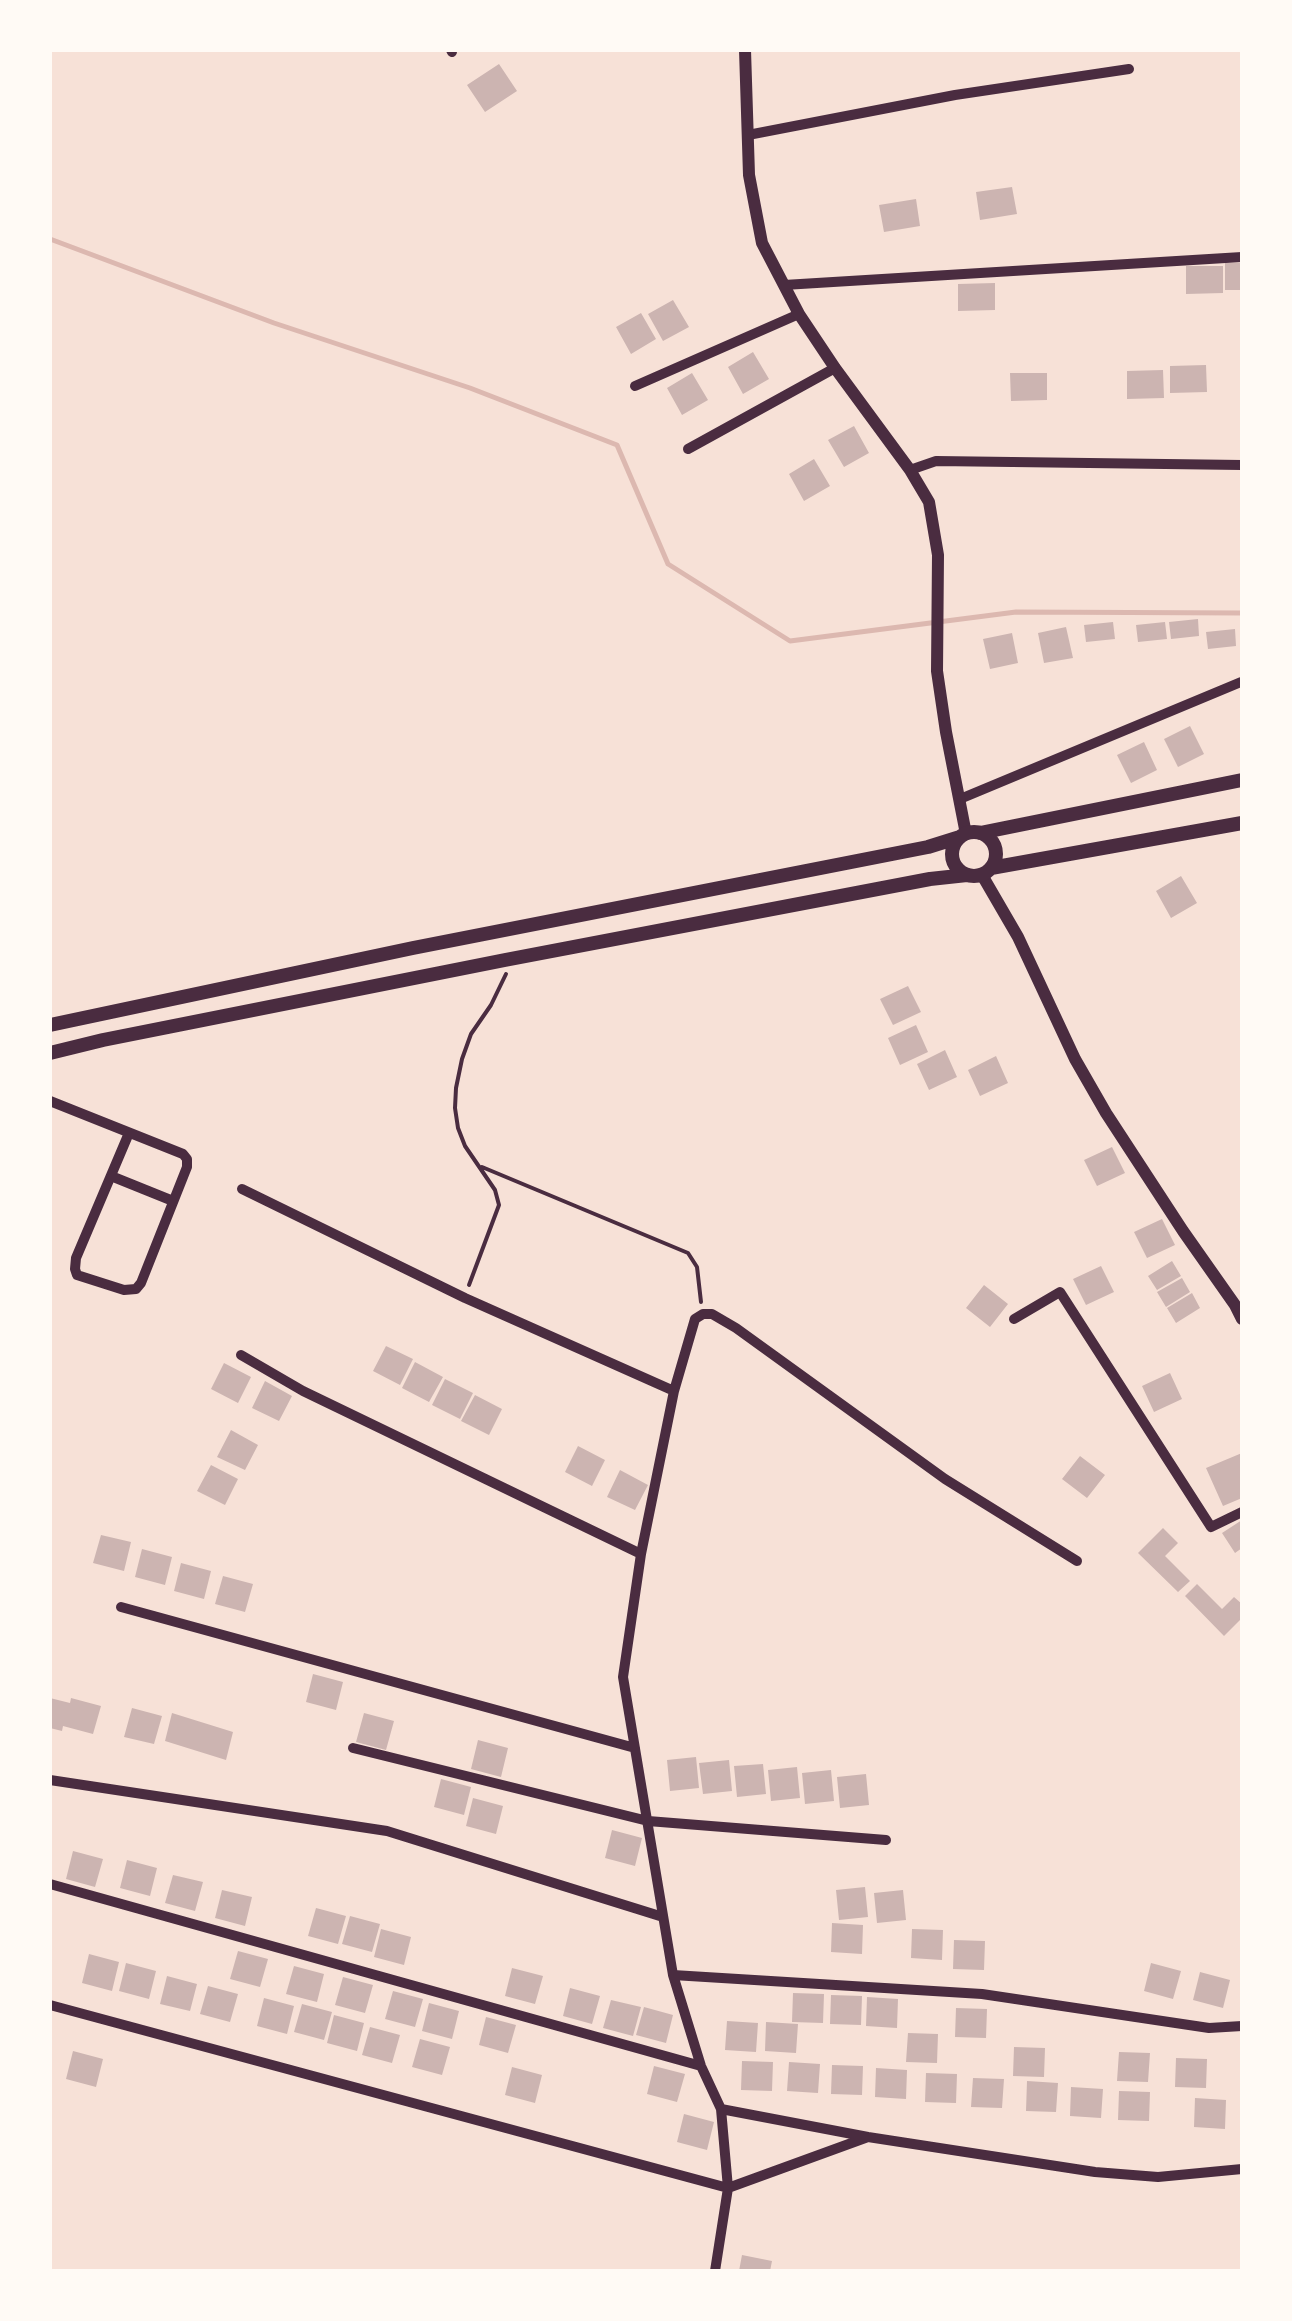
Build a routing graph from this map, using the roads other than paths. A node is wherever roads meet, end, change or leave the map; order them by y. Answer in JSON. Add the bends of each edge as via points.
{"nodes":[{"id":1,"x":744,"y":50,"type":"edge"},
{"id":2,"x":1129,"y":69,"type":"dead end"},
{"id":3,"x":748,"y":136,"type":"junction"},
{"id":4,"x":1242,"y":257,"type":"edge"},
{"id":5,"x":784,"y":285,"type":"junction"},
{"id":6,"x":799,"y":314,"type":"junction"},
{"id":7,"x":835,"y":368,"type":"junction"},
{"id":8,"x":635,"y":386,"type":"dead end"},
{"id":9,"x":688,"y":449,"type":"dead end"},
{"id":10,"x":1242,"y":465,"type":"edge"},
{"id":11,"x":910,"y":470,"type":"junction"},
{"id":12,"x":1241,"y":682,"type":"edge"},
{"id":13,"x":1242,"y":780,"type":"edge"},
{"id":14,"x":960,"y":800,"type":"junction"},
{"id":15,"x":1242,"y":822,"type":"edge"},
{"id":16,"x":968,"y":835,"type":"junction"},
{"id":17,"x":980,"y":873,"type":"junction"},
{"id":18,"x":50,"y":1025,"type":"edge"},
{"id":19,"x":50,"y":1052,"type":"edge"},
{"id":20,"x":50,"y":1101,"type":"edge"},
{"id":21,"x":129,"y":1133,"type":"junction"},
{"id":22,"x":111,"y":1176,"type":"junction"},
{"id":23,"x":242,"y":1190,"type":"dead end"},
{"id":24,"x":173,"y":1201,"type":"junction"},
{"id":25,"x":1014,"y":1319,"type":"dead end"},
{"id":26,"x":1242,"y":1319,"type":"edge"},
{"id":27,"x":241,"y":1355,"type":"dead end"},
{"id":28,"x":674,"y":1391,"type":"junction"},
{"id":29,"x":1242,"y":1512,"type":"edge"},
{"id":30,"x":640,"y":1554,"type":"junction"},
{"id":31,"x":1077,"y":1561,"type":"dead end"},
{"id":32,"x":121,"y":1607,"type":"dead end"},
{"id":33,"x":353,"y":1748,"type":"dead end"},
{"id":34,"x":635,"y":1748,"type":"junction"},
{"id":35,"x":50,"y":1780,"type":"edge"},
{"id":36,"x":648,"y":1821,"type":"junction"},
{"id":37,"x":886,"y":1840,"type":"dead end"},
{"id":38,"x":50,"y":1884,"type":"edge"},
{"id":39,"x":663,"y":1917,"type":"junction"},
{"id":40,"x":673,"y":1975,"type":"junction"},
{"id":41,"x":50,"y":2005,"type":"edge"},
{"id":42,"x":1242,"y":2026,"type":"edge"},
{"id":43,"x":701,"y":2066,"type":"junction"},
{"id":44,"x":721,"y":2109,"type":"junction"},
{"id":45,"x":868,"y":2137,"type":"junction"},
{"id":46,"x":1242,"y":2169,"type":"edge"},
{"id":47,"x":728,"y":2188,"type":"junction"},
{"id":48,"x":716,"y":2271,"type":"edge"}],
"edges":[{"from":1,"to":3,"type":"street"},
{"from":2,"to":3,"type":"street"},
{"from":3,"to":5,"type":"street","via":[[762,244]]},
{"from":4,"to":5,"type":"street"},
{"from":5,"to":6,"type":"street"},
{"from":6,"to":7,"type":"street"},
{"from":6,"to":8,"type":"street"},
{"from":7,"to":9,"type":"street"},
{"from":7,"to":11,"type":"street"},
{"from":10,"to":11,"type":"street","via":[[936,461]]},
{"from":11,"to":14,"type":"street","via":[[929,502],[938,556],[939,686]]},
{"from":12,"to":14,"type":"street"},
{"from":13,"to":16,"type":"main road"},
{"from":14,"to":16,"type":"street"},
{"from":15,"to":17,"type":"main road"},
{"from":16,"to":17,"type":"main road","via":[[986,836],[995,847]]},
{"from":16,"to":17,"type":"main road","via":[[952,856],[958,870]]},
{"from":16,"to":18,"type":"main road"},
{"from":17,"to":19,"type":"main road"},
{"from":17,"to":26,"type":"street","via":[[1018,937],[1074,1059]]},
{"from":20,"to":21,"type":"street"},
{"from":21,"to":22,"type":"street"},
{"from":21,"to":24,"type":"street","via":[[188,1160]]},
{"from":22,"to":24,"type":"street"},
{"from":22,"to":24,"type":"street","via":[[76,1258],[77,1275],[136,1289]]},
{"from":23,"to":28,"type":"street"},
{"from":25,"to":29,"type":"street","via":[[1060,1292],[1211,1527]]},
{"from":27,"to":30,"type":"street"},
{"from":28,"to":30,"type":"street"},
{"from":28,"to":31,"type":"street","via":[[694,1319],[712,1314],[945,1478]]},
{"from":30,"to":34,"type":"street","via":[[623,1677]]},
{"from":32,"to":34,"type":"street"},
{"from":33,"to":36,"type":"street"},
{"from":34,"to":36,"type":"street"},
{"from":35,"to":39,"type":"street","via":[[387,1831]]},
{"from":36,"to":37,"type":"street"},
{"from":36,"to":39,"type":"street"},
{"from":38,"to":43,"type":"street"},
{"from":39,"to":40,"type":"street"},
{"from":40,"to":42,"type":"street","via":[[982,1994],[1209,2028]]},
{"from":40,"to":43,"type":"street"},
{"from":41,"to":47,"type":"street"},
{"from":43,"to":44,"type":"street"},
{"from":44,"to":45,"type":"street"},
{"from":44,"to":47,"type":"street"},
{"from":45,"to":46,"type":"street","via":[[1094,2172],[1158,2177]]},
{"from":45,"to":47,"type":"street"},
{"from":47,"to":48,"type":"street"}]}
